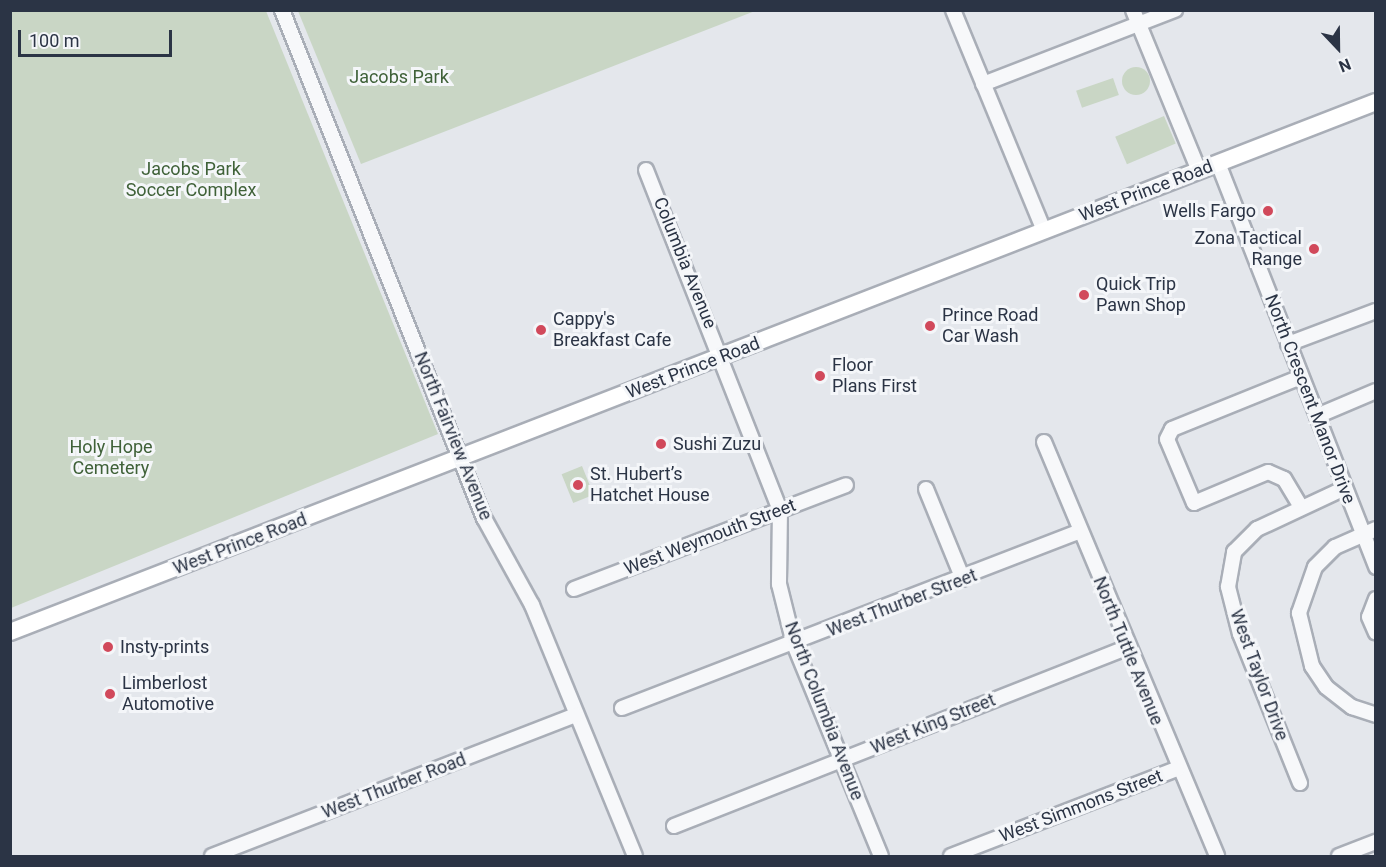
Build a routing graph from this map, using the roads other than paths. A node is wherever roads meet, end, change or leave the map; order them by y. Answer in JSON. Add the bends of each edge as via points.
{"nodes":[{"id":1,"x":282,"y":10,"type":"edge"},
{"id":2,"x":1133,"y":10,"type":"edge"},
{"id":3,"x":1175,"y":10,"type":"edge"},
{"id":4,"x":957,"y":12,"type":"edge"},
{"id":5,"x":1138,"y":24,"type":"junction"},
{"id":6,"x":983,"y":84,"type":"junction"},
{"id":7,"x":1376,"y":102,"type":"edge"},
{"id":8,"x":1218,"y":163,"type":"junction"},
{"id":9,"x":646,"y":170,"type":"dead end"},
{"id":10,"x":1199,"y":171,"type":"junction"},
{"id":11,"x":1044,"y":231,"type":"junction"},
{"id":12,"x":1376,"y":311,"type":"edge"},
{"id":13,"x":1288,"y":344,"type":"junction"},
{"id":14,"x":723,"y":357,"type":"junction"},
{"id":15,"x":1301,"y":377,"type":"junction"},
{"id":16,"x":1376,"y":391,"type":"edge"},
{"id":17,"x":1317,"y":416,"type":"junction"},
{"id":18,"x":1044,"y":442,"type":"dead end"},
{"id":19,"x":462,"y":458,"type":"junction"},
{"id":20,"x":846,"y":485,"type":"dead end"},
{"id":21,"x":1345,"y":488,"type":"junction"},
{"id":22,"x":926,"y":489,"type":"dead end"},
{"id":23,"x":1301,"y":507,"type":"junction"},
{"id":24,"x":780,"y":510,"type":"junction"},
{"id":25,"x":1376,"y":529,"type":"edge"},
{"id":26,"x":1361,"y":531,"type":"junction"},
{"id":27,"x":1079,"y":532,"type":"junction"},
{"id":28,"x":1376,"y":567,"type":"edge"},
{"id":29,"x":963,"y":579,"type":"junction"},
{"id":30,"x":574,"y":589,"type":"dead end"},
{"id":31,"x":1376,"y":599,"type":"edge"},
{"id":32,"x":10,"y":632,"type":"edge"},
{"id":33,"x":1376,"y":633,"type":"edge"},
{"id":34,"x":794,"y":644,"type":"junction"},
{"id":35,"x":1126,"y":648,"type":"junction"},
{"id":36,"x":622,"y":708,"type":"dead end"},
{"id":37,"x":576,"y":715,"type":"junction"},
{"id":38,"x":1376,"y":715,"type":"edge"},
{"id":39,"x":842,"y":760,"type":"junction"},
{"id":40,"x":1177,"y":769,"type":"junction"},
{"id":41,"x":1300,"y":783,"type":"dead end"},
{"id":42,"x":674,"y":826,"type":"dead end"},
{"id":43,"x":1376,"y":842,"type":"edge"},
{"id":44,"x":212,"y":856,"type":"edge"},
{"id":45,"x":635,"y":856,"type":"edge"},
{"id":46,"x":881,"y":856,"type":"edge"},
{"id":47,"x":951,"y":856,"type":"edge"},
{"id":48,"x":1217,"y":856,"type":"edge"},
{"id":49,"x":1339,"y":856,"type":"edge"}],
"edges":[{"from":1,"to":19,"type":"street","name":"North Fairview Avenue"},
{"from":2,"to":5,"type":"street"},
{"from":3,"to":5,"type":"street"},
{"from":4,"to":6,"type":"street"},
{"from":5,"to":6,"type":"street"},
{"from":5,"to":10,"type":"street"},
{"from":6,"to":11,"type":"street"},
{"from":7,"to":8,"type":"main road","name":"West Prince Road"},
{"from":8,"to":10,"type":"main road","name":"West Prince Road"},
{"from":8,"to":13,"type":"street","name":"North Crescent Manor Drive"},
{"from":9,"to":14,"type":"street","name":"Columbia Avenue"},
{"from":10,"to":11,"type":"main road","name":"West Prince Road"},
{"from":11,"to":14,"type":"main road","name":"West Prince Road"},
{"from":12,"to":13,"type":"street"},
{"from":13,"to":15,"type":"street","name":"North Crescent Manor Drive"},
{"from":14,"to":19,"type":"main road","name":"West Prince Road"},
{"from":14,"to":24,"type":"street","name":"North Columbia Avenue"},
{"from":15,"to":17,"type":"street","name":"North Crescent Manor Drive"},
{"from":15,"to":23,"type":"street","via":[[1172,429],[1167,439],[1194,503],[1268,472],[1284,478]]},
{"from":16,"to":17,"type":"street"},
{"from":17,"to":21,"type":"street","name":"North Crescent Manor Drive"},
{"from":18,"to":27,"type":"street","name":"North Tuttle Avenue"},
{"from":19,"to":32,"type":"main road","name":"West Prince Road"},
{"from":19,"to":37,"type":"street","name":"North Fairview Avenue","via":[[484,518],[532,605]]},
{"from":20,"to":24,"type":"street","name":"West Weymouth Street"},
{"from":21,"to":23,"type":"street","name":"West Taylor Drive"},
{"from":21,"to":26,"type":"street","name":"North Crescent Manor Drive"},
{"from":22,"to":29,"type":"street"},
{"from":23,"to":41,"type":"street","name":"West Taylor Drive","via":[[1257,529],[1234,552],[1228,587],[1240,634]]},
{"from":24,"to":30,"type":"street","name":"West Weymouth Street"},
{"from":24,"to":34,"type":"street","name":"North Columbia Avenue","via":[[778,584]]},
{"from":25,"to":26,"type":"street"},
{"from":26,"to":28,"type":"street","name":"North Crescent Manor Drive"},
{"from":26,"to":38,"type":"street","via":[[1315,567],[1299,613],[1312,666],[1326,687],[1352,707]]},
{"from":27,"to":29,"type":"street","name":"West Thurber Street"},
{"from":27,"to":35,"type":"street","name":"North Tuttle Avenue"},
{"from":29,"to":34,"type":"street","name":"West Thurber Street"},
{"from":31,"to":33,"type":"street","via":[[1369,617]]},
{"from":34,"to":36,"type":"street","name":"West Thurber Street"},
{"from":34,"to":39,"type":"street","name":"North Columbia Avenue"},
{"from":35,"to":39,"type":"street","name":"West King Street"},
{"from":35,"to":40,"type":"street","name":"North Tuttle Avenue"},
{"from":37,"to":44,"type":"street","name":"West Thurber Road"},
{"from":37,"to":45,"type":"street","name":"North Fairview Avenue"},
{"from":39,"to":42,"type":"street","name":"West King Street"},
{"from":39,"to":46,"type":"street","name":"North Columbia Avenue"},
{"from":40,"to":47,"type":"street","name":"West Simmons Street"},
{"from":40,"to":48,"type":"street","name":"North Tuttle Avenue"},
{"from":43,"to":49,"type":"street"}]}
